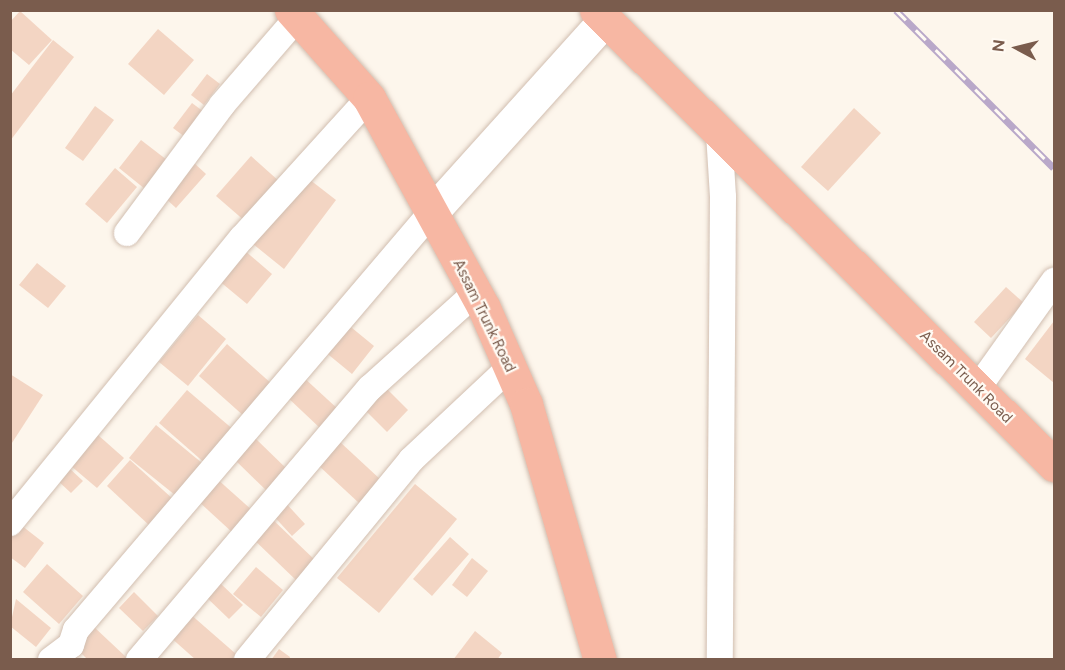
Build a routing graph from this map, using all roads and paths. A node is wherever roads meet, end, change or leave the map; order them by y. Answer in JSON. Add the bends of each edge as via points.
{"nodes":[{"id":1,"x":294,"y":14,"type":"edge"},
{"id":2,"x":601,"y":15,"type":"edge"},
{"id":3,"x":369,"y":98,"type":"junction"},
{"id":4,"x":719,"y":132,"type":"junction"},
{"id":5,"x":431,"y":213,"type":"junction"},
{"id":6,"x":127,"y":232,"type":"dead end"},
{"id":7,"x":1054,"y":282,"type":"edge"},
{"id":8,"x":475,"y":293,"type":"junction"},
{"id":9,"x":510,"y":367,"type":"junction"},
{"id":10,"x":977,"y":389,"type":"junction"},
{"id":11,"x":1054,"y":465,"type":"edge"},
{"id":12,"x":10,"y":523,"type":"edge"},
{"id":13,"x":68,"y":655,"type":"edge"},
{"id":14,"x":139,"y":660,"type":"edge"},
{"id":15,"x":248,"y":660,"type":"edge"},
{"id":16,"x":600,"y":660,"type":"edge"},
{"id":17,"x":720,"y":660,"type":"edge"}],
"edges":[{"from":1,"to":3,"type":"highway","name":"Assam Trunk Road"},
{"from":1,"to":6,"type":"street"},
{"from":2,"to":4,"type":"highway","name":"Assam Trunk Road"},
{"from":2,"to":5,"type":"street"},
{"from":3,"to":5,"type":"highway","name":"Assam Trunk Road"},
{"from":3,"to":12,"type":"street","via":[[242,238]]},
{"from":4,"to":10,"type":"highway","name":"Assam Trunk Road"},
{"from":4,"to":17,"type":"street","via":[[723,197]]},
{"from":5,"to":8,"type":"highway","name":"Assam Trunk Road"},
{"from":5,"to":13,"type":"street","via":[[76,630]]},
{"from":7,"to":10,"type":"street"},
{"from":8,"to":9,"type":"highway","name":"Assam Trunk Road"},
{"from":8,"to":14,"type":"street","via":[[370,388]]},
{"from":9,"to":15,"type":"street","via":[[411,460]]},
{"from":9,"to":16,"type":"highway","name":"Assam Trunk Road","via":[[526,404]]},
{"from":10,"to":11,"type":"highway","name":"Assam Trunk Road"}]}
